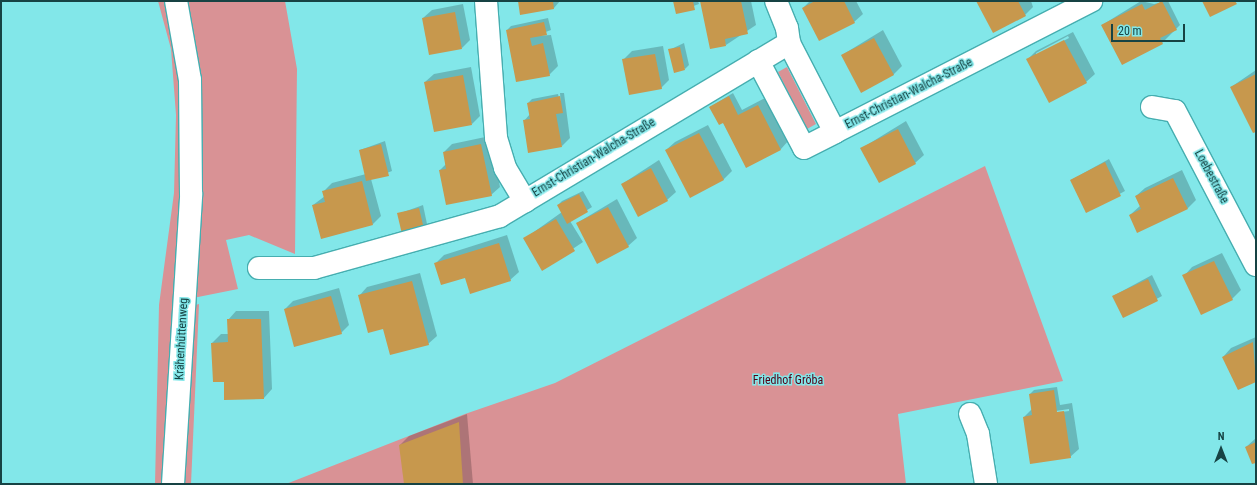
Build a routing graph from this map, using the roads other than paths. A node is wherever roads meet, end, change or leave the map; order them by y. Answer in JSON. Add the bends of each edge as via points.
{"nodes":[{"id":1,"x":176,"y":1,"type":"edge"},
{"id":2,"x":486,"y":1,"type":"edge"},
{"id":3,"x":776,"y":1,"type":"edge"},
{"id":4,"x":1077,"y":4,"type":"edge"},
{"id":5,"x":789,"y":43,"type":"junction"},
{"id":6,"x":758,"y":61,"type":"junction"},
{"id":7,"x":1152,"y":107,"type":"dead end"},
{"id":8,"x":835,"y":132,"type":"junction"},
{"id":9,"x":525,"y":200,"type":"junction"},
{"id":10,"x":1256,"y":265,"type":"edge"},
{"id":11,"x":259,"y":268,"type":"dead end"},
{"id":12,"x":970,"y":414,"type":"dead end"},
{"id":13,"x":173,"y":484,"type":"edge"},
{"id":14,"x":986,"y":484,"type":"edge"}],
"edges":[{"from":1,"to":13,"type":"street","name":"Krähenhüttenweg","via":[[190,80],[191,194]]},
{"from":2,"to":9,"type":"street","name":"Ernst-Christian-Walcha-Straße","via":[[496,138],[505,168]]},
{"from":3,"to":5,"type":"street","name":"Ernst-Christian-Walcha-Straße","via":[[787,28]]},
{"from":4,"to":8,"type":"street","name":"Ernst-Christian-Walcha-Straße"},
{"from":5,"to":6,"type":"street","name":"Ernst-Christian-Walcha-Straße"},
{"from":5,"to":8,"type":"street","name":"Ernst-Christian-Walcha-Straße"},
{"from":6,"to":8,"type":"street","via":[[804,148]]},
{"from":6,"to":9,"type":"street","name":"Ernst-Christian-Walcha-Straße"},
{"from":7,"to":10,"type":"street","name":"Loebestraße","via":[[1175,111]]},
{"from":9,"to":11,"type":"street","name":"Ernst-Christian-Walcha-Straße","via":[[500,216],[314,268]]},
{"from":12,"to":14,"type":"street","via":[[978,434]]}]}
